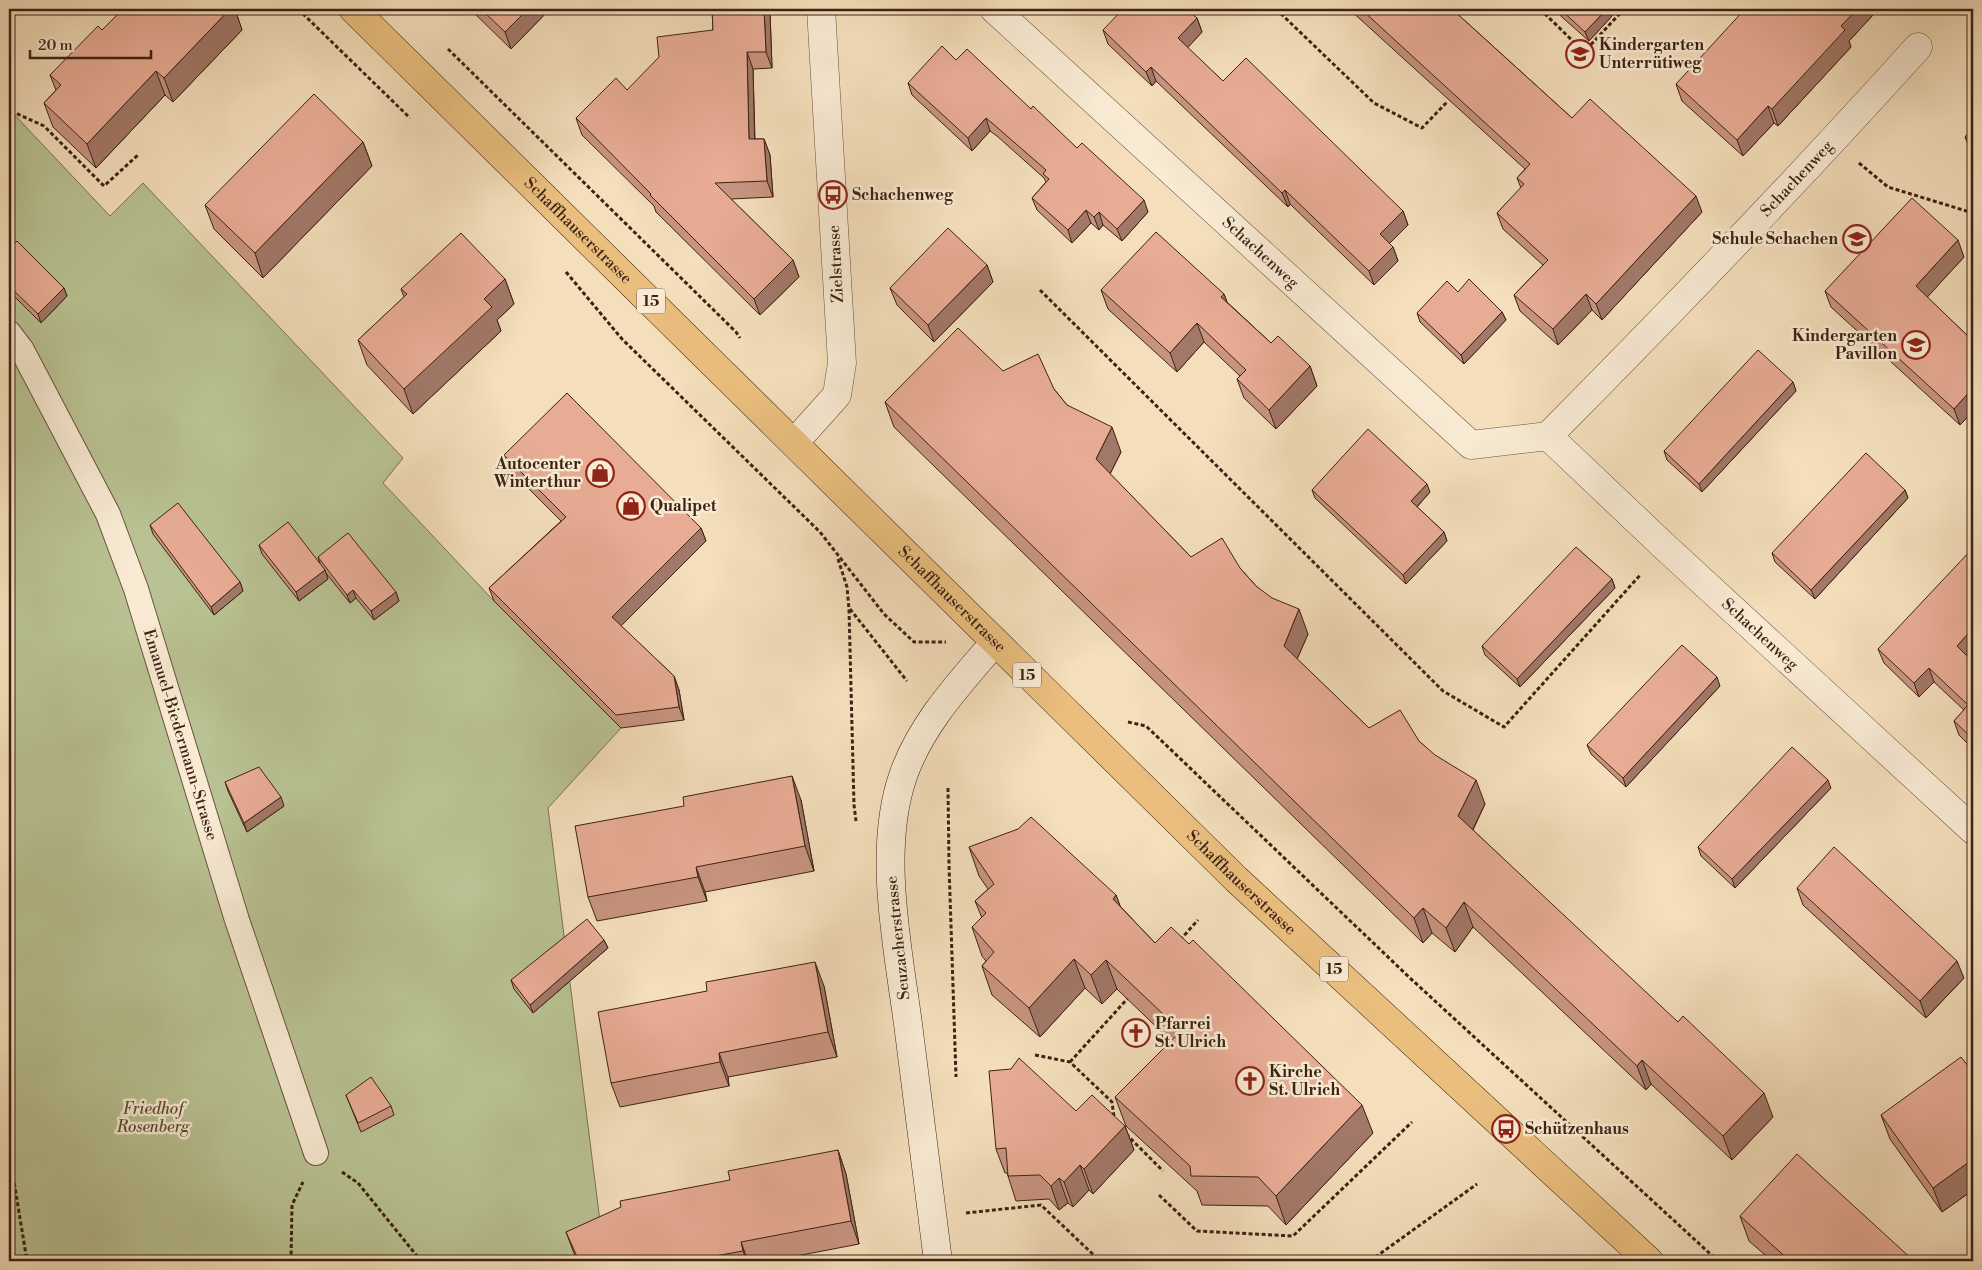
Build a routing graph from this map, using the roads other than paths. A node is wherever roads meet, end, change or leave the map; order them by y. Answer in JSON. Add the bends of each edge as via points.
{"nodes":[{"id":1,"x":353,"y":9,"type":"edge"},
{"id":2,"x":821,"y":9,"type":"edge"},
{"id":3,"x":994,"y":9,"type":"edge"},
{"id":4,"x":1918,"y":47,"type":"dead end"},
{"id":5,"x":9,"y":333,"type":"edge"},
{"id":6,"x":1548,"y":436,"type":"junction"},
{"id":7,"x":794,"y":443,"type":"junction"},
{"id":8,"x":994,"y":642,"type":"junction"},
{"id":9,"x":1973,"y":830,"type":"edge"},
{"id":10,"x":316,"y":1153,"type":"road end"},
{"id":11,"x":938,"y":1261,"type":"edge"},
{"id":12,"x":1650,"y":1261,"type":"edge"}],
"edges":[{"from":1,"to":7,"type":"main road","name":"Schaffhauserstrasse","number":"15"},
{"from":2,"to":7,"type":"street","name":"Zielstrasse","via":[[842,363],[837,395]]},
{"from":3,"to":6,"type":"street","name":"Schachenweg","via":[[1471,445]]},
{"from":4,"to":6,"type":"street","name":"Schachenweg","via":[[1833,142]]},
{"from":5,"to":10,"type":"lane","name":"Emanuel-Biedermann-Strasse","via":[[22,350],[108,514],[136,590],[237,920]]},
{"from":6,"to":9,"type":"street","name":"Schachenweg"},
{"from":7,"to":8,"type":"main road","name":"Schaffhauserstrasse","number":"15"},
{"from":8,"to":11,"type":"street","name":"Seuzacherstrasse","via":[[936,713],[915,746],[902,777],[890,851],[894,917]]},
{"from":8,"to":12,"type":"main road","name":"Schaffhauserstrasse","number":"15","via":[[1236,879]]}]}
